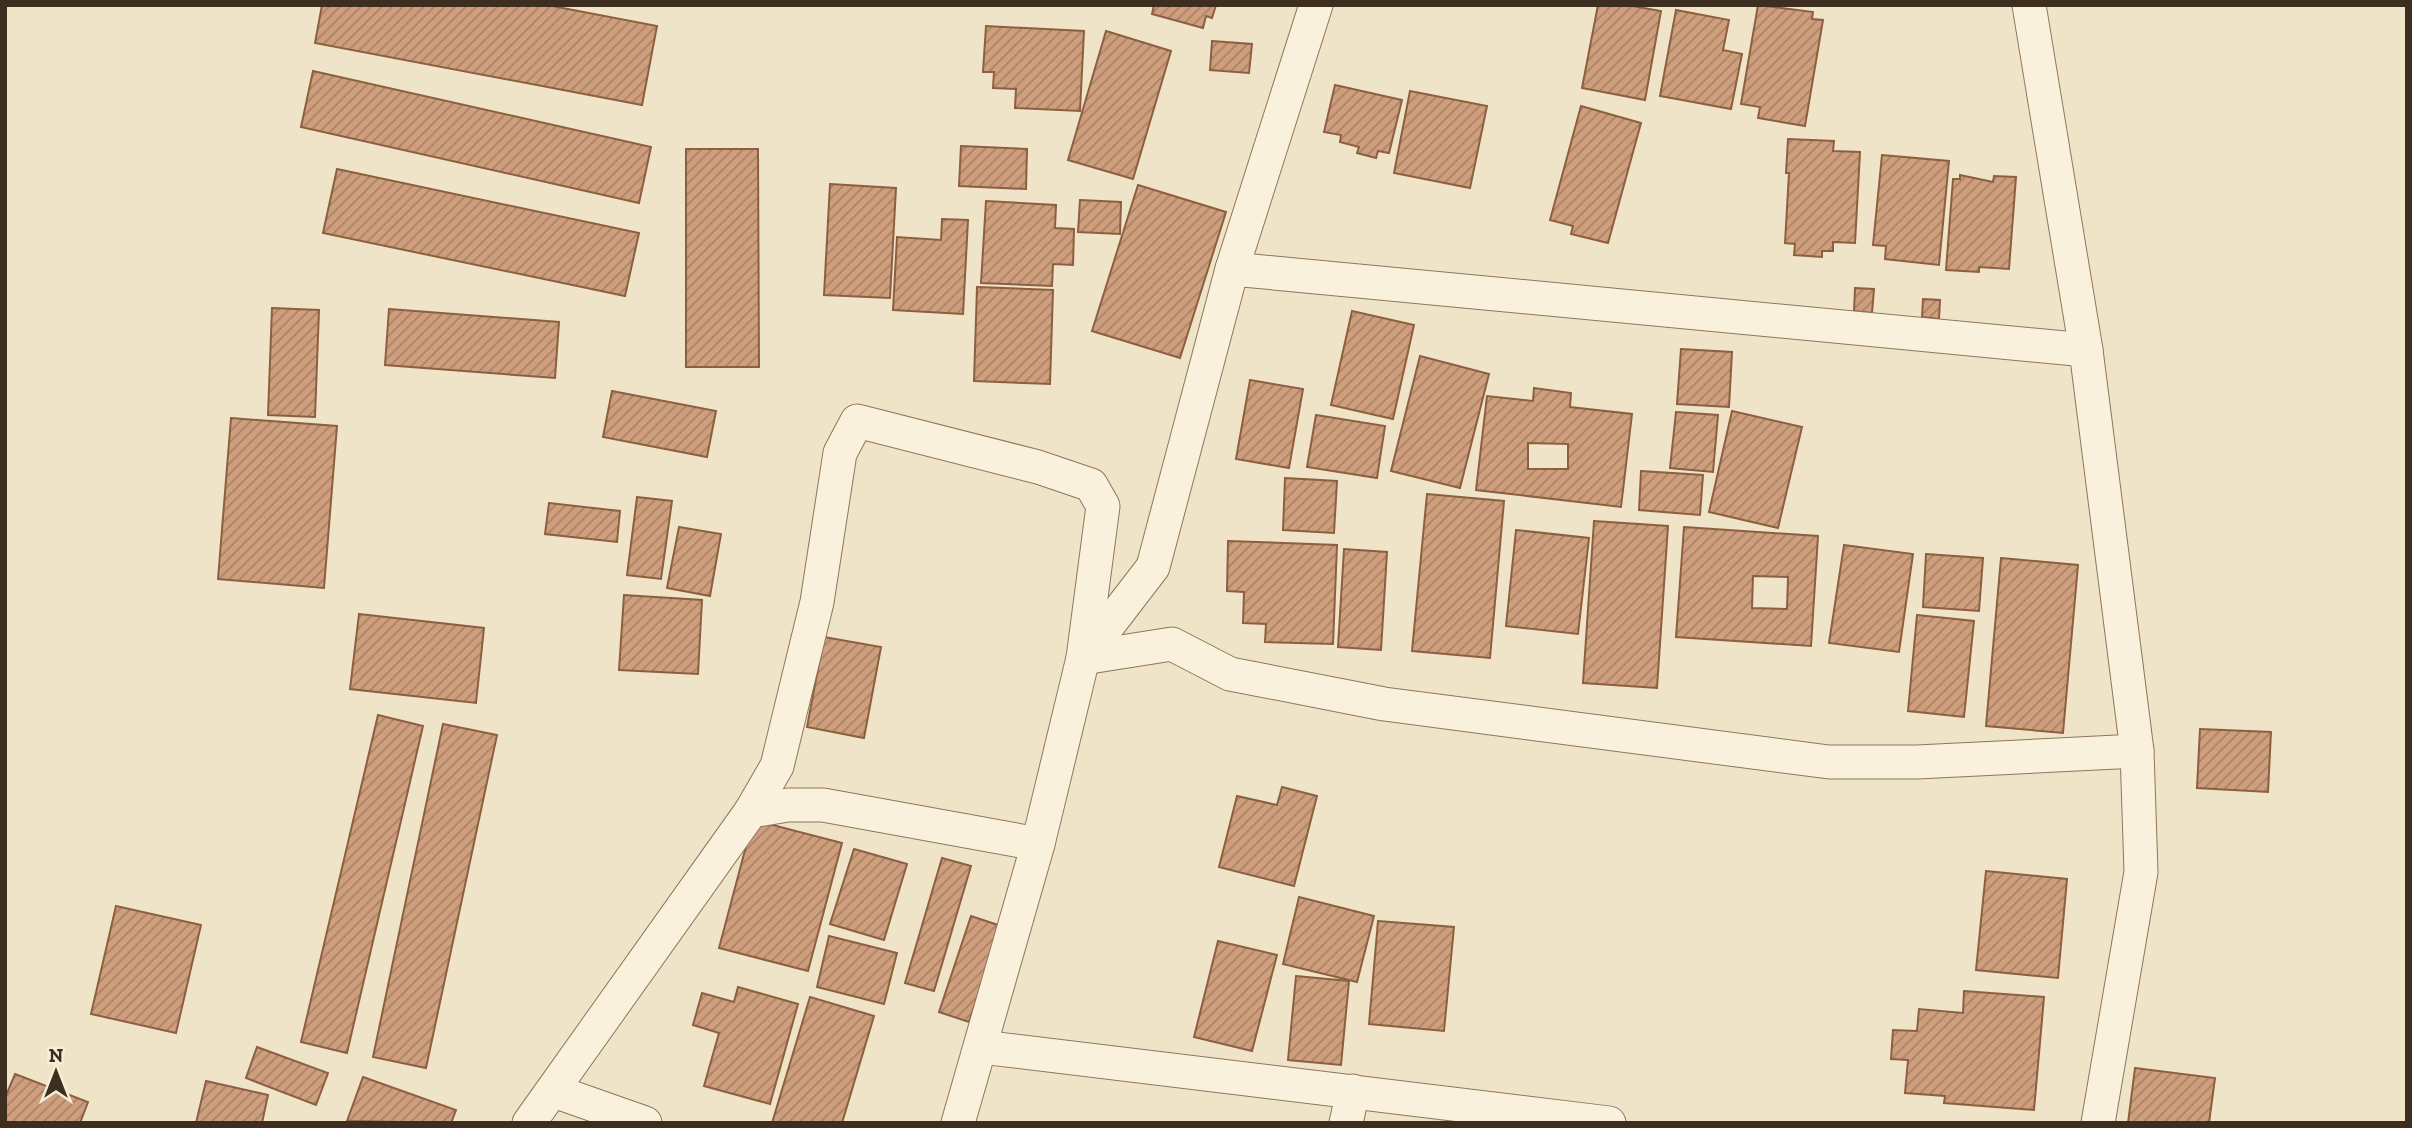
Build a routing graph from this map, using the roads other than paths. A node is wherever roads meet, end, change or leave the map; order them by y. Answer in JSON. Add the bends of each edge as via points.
{"nodes":[{"id":1,"x":1317,"y":5,"type":"edge"},
{"id":2,"x":2029,"y":5,"type":"edge"},
{"id":3,"x":1232,"y":269,"type":"junction"},
{"id":4,"x":2086,"y":351,"type":"junction"},
{"id":5,"x":1083,"y":658,"type":"junction"},
{"id":6,"x":2137,"y":751,"type":"junction"},
{"id":7,"x":751,"y":811,"type":"junction"},
{"id":8,"x":1038,"y":844,"type":"junction"},
{"id":9,"x":981,"y":1046,"type":"junction"},
{"id":10,"x":554,"y":1091,"type":"junction"},
{"id":11,"x":1353,"y":1091,"type":"junction"},
{"id":12,"x":528,"y":1123,"type":"edge"},
{"id":13,"x":645,"y":1123,"type":"edge"},
{"id":14,"x":958,"y":1123,"type":"edge"},
{"id":15,"x":1346,"y":1123,"type":"edge"},
{"id":16,"x":1609,"y":1123,"type":"edge"},
{"id":17,"x":2098,"y":1123,"type":"edge"}],
"edges":[{"from":1,"to":3,"type":"street"},
{"from":2,"to":4,"type":"street"},
{"from":3,"to":4,"type":"street"},
{"from":3,"to":5,"type":"street","via":[[1153,568]]},
{"from":4,"to":6,"type":"street"},
{"from":5,"to":6,"type":"street","via":[[1172,644],[1230,674],[1384,705],[1829,762]]},
{"from":5,"to":7,"type":"street","via":[[1103,506],[1097,491],[1038,467],[856,421],[841,453],[817,602],[777,766]]},
{"from":5,"to":8,"type":"street"},
{"from":6,"to":17,"type":"street","via":[[2141,872]]},
{"from":7,"to":8,"type":"street","via":[[823,806]]},
{"from":7,"to":10,"type":"street"},
{"from":8,"to":9,"type":"street"},
{"from":9,"to":11,"type":"street"},
{"from":9,"to":14,"type":"street"},
{"from":10,"to":12,"type":"street"},
{"from":10,"to":13,"type":"street"},
{"from":11,"to":15,"type":"street"},
{"from":11,"to":16,"type":"street"}]}
